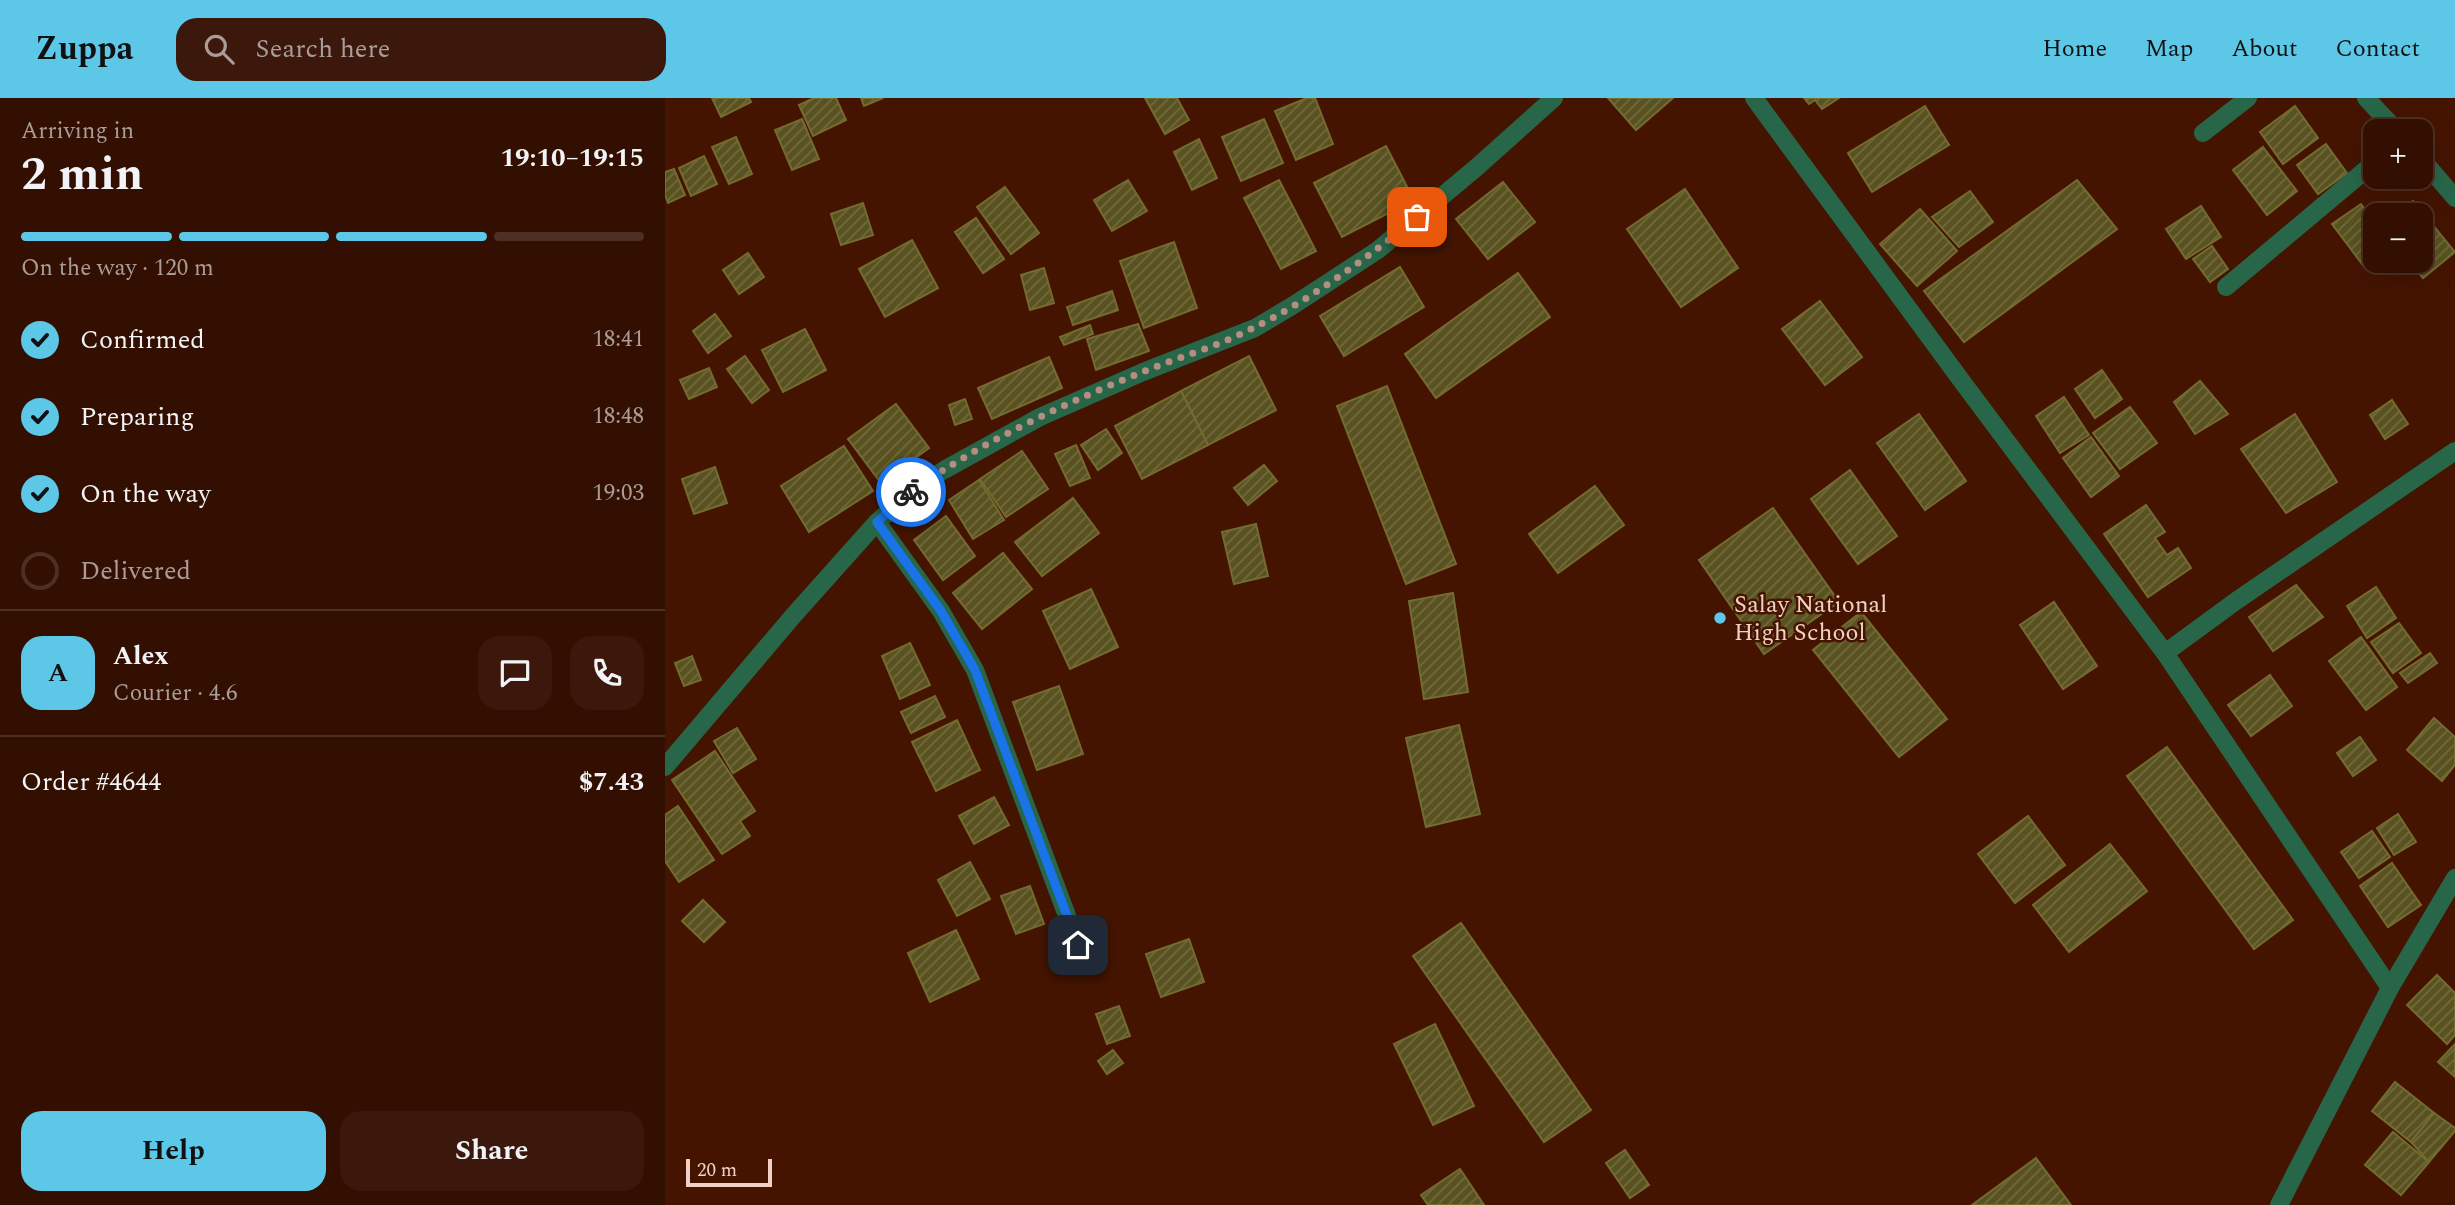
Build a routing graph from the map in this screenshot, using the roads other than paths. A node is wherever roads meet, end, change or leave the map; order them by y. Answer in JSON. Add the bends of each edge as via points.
{"nodes":[{"id":1,"x":1553,"y":98,"type":"edge"},
{"id":2,"x":1754,"y":98,"type":"edge"},
{"id":3,"x":2248,"y":98,"type":"edge"},
{"id":4,"x":2366,"y":98,"type":"edge"},
{"id":5,"x":2386,"y":119,"type":"edge"},
{"id":6,"x":2203,"y":133,"type":"dead end"},
{"id":7,"x":2363,"y":172,"type":"edge"},
{"id":8,"x":2433,"y":172,"type":"edge"},
{"id":9,"x":2455,"y":198,"type":"edge"},
{"id":10,"x":2226,"y":287,"type":"dead end"},
{"id":11,"x":2455,"y":451,"type":"edge"},
{"id":12,"x":877,"y":522,"type":"junction"},
{"id":13,"x":2165,"y":653,"type":"junction"},
{"id":14,"x":665,"y":767,"type":"edge"},
{"id":15,"x":2455,"y":877,"type":"edge"},
{"id":16,"x":1078,"y":945,"type":"dead end"},
{"id":17,"x":2390,"y":988,"type":"junction"},
{"id":18,"x":2279,"y":1205,"type":"edge"}],
"edges":[{"from":1,"to":12,"type":"street","via":[[1378,250],[1292,306],[1255,328],[1040,418],[944,470]]},
{"from":2,"to":13,"type":"street"},
{"from":3,"to":6,"type":"street"},
{"from":4,"to":5,"type":"street"},
{"from":7,"to":10,"type":"street"},
{"from":8,"to":9,"type":"street"},
{"from":11,"to":13,"type":"street"},
{"from":12,"to":14,"type":"street"},
{"from":12,"to":16,"type":"street","via":[[941,611],[975,670]]},
{"from":13,"to":17,"type":"street"},
{"from":15,"to":17,"type":"street"},
{"from":17,"to":18,"type":"street"}]}
